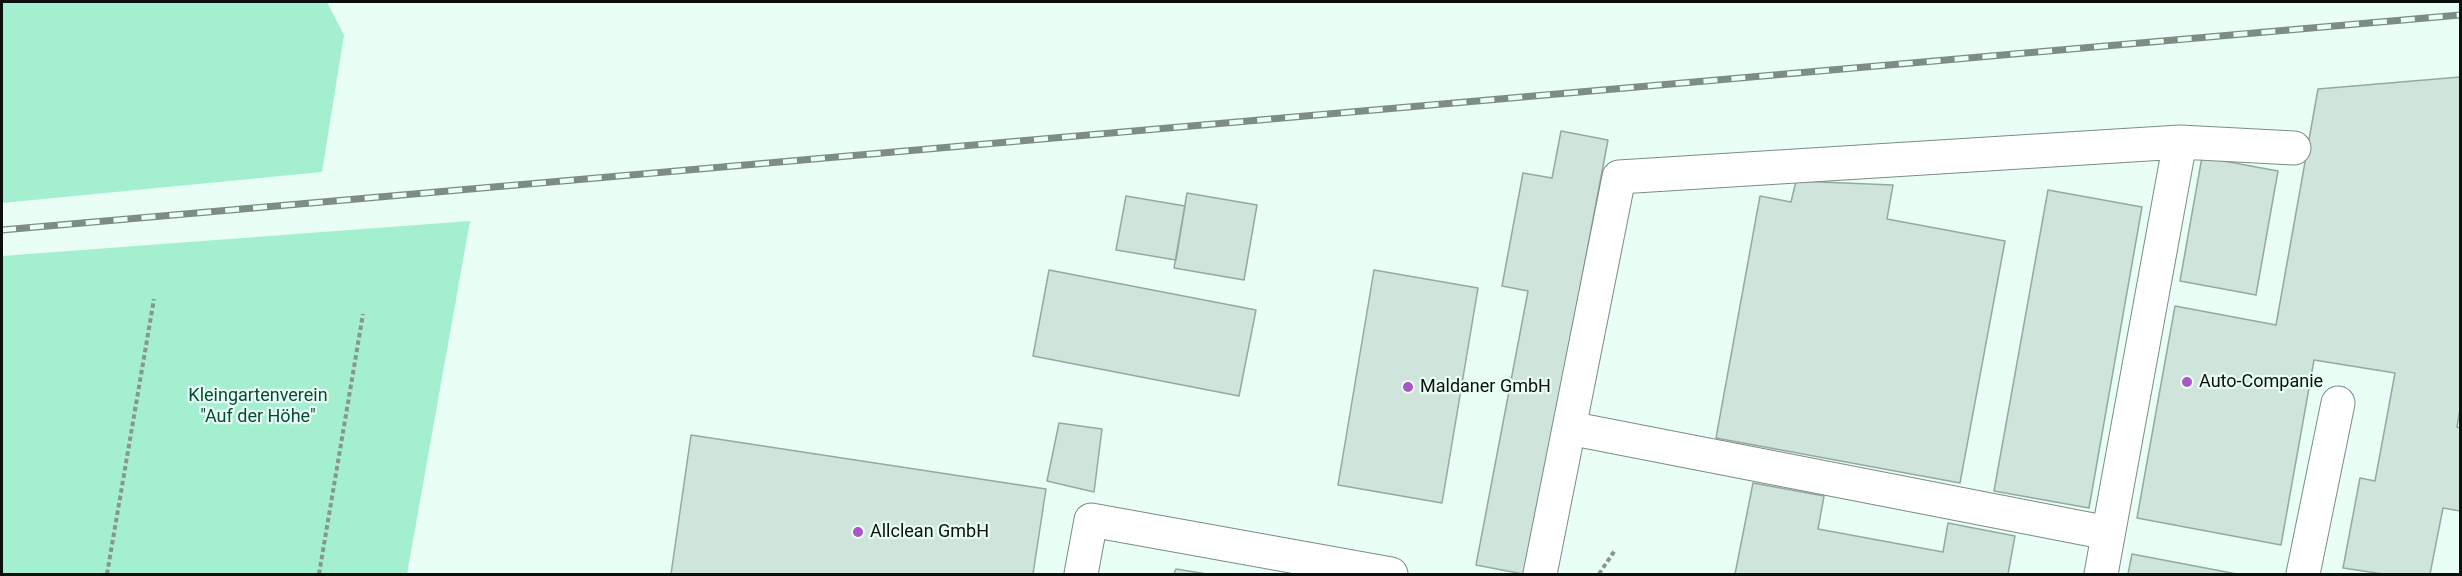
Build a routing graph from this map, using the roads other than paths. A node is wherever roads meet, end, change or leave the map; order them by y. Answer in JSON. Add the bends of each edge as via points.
{"nodes":[{"id":1,"x":2180,"y":142,"type":"junction"},
{"id":2,"x":2294,"y":148,"type":"dead end"},
{"id":3,"x":2338,"y":403,"type":"dead end"},
{"id":4,"x":1569,"y":429,"type":"junction"},
{"id":5,"x":2108,"y":533,"type":"junction"},
{"id":6,"x":1081,"y":574,"type":"edge"},
{"id":7,"x":1391,"y":574,"type":"edge"},
{"id":8,"x":1540,"y":574,"type":"edge"},
{"id":9,"x":2101,"y":574,"type":"edge"},
{"id":10,"x":2303,"y":574,"type":"edge"}],
"edges":[{"from":1,"to":2,"type":"lane"},
{"from":1,"to":4,"type":"lane","via":[[1619,177]]},
{"from":1,"to":5,"type":"lane"},
{"from":3,"to":10,"type":"lane"},
{"from":4,"to":5,"type":"lane"},
{"from":4,"to":8,"type":"lane"},
{"from":5,"to":9,"type":"lane"},
{"from":6,"to":7,"type":"lane","via":[[1091,520]]}]}
